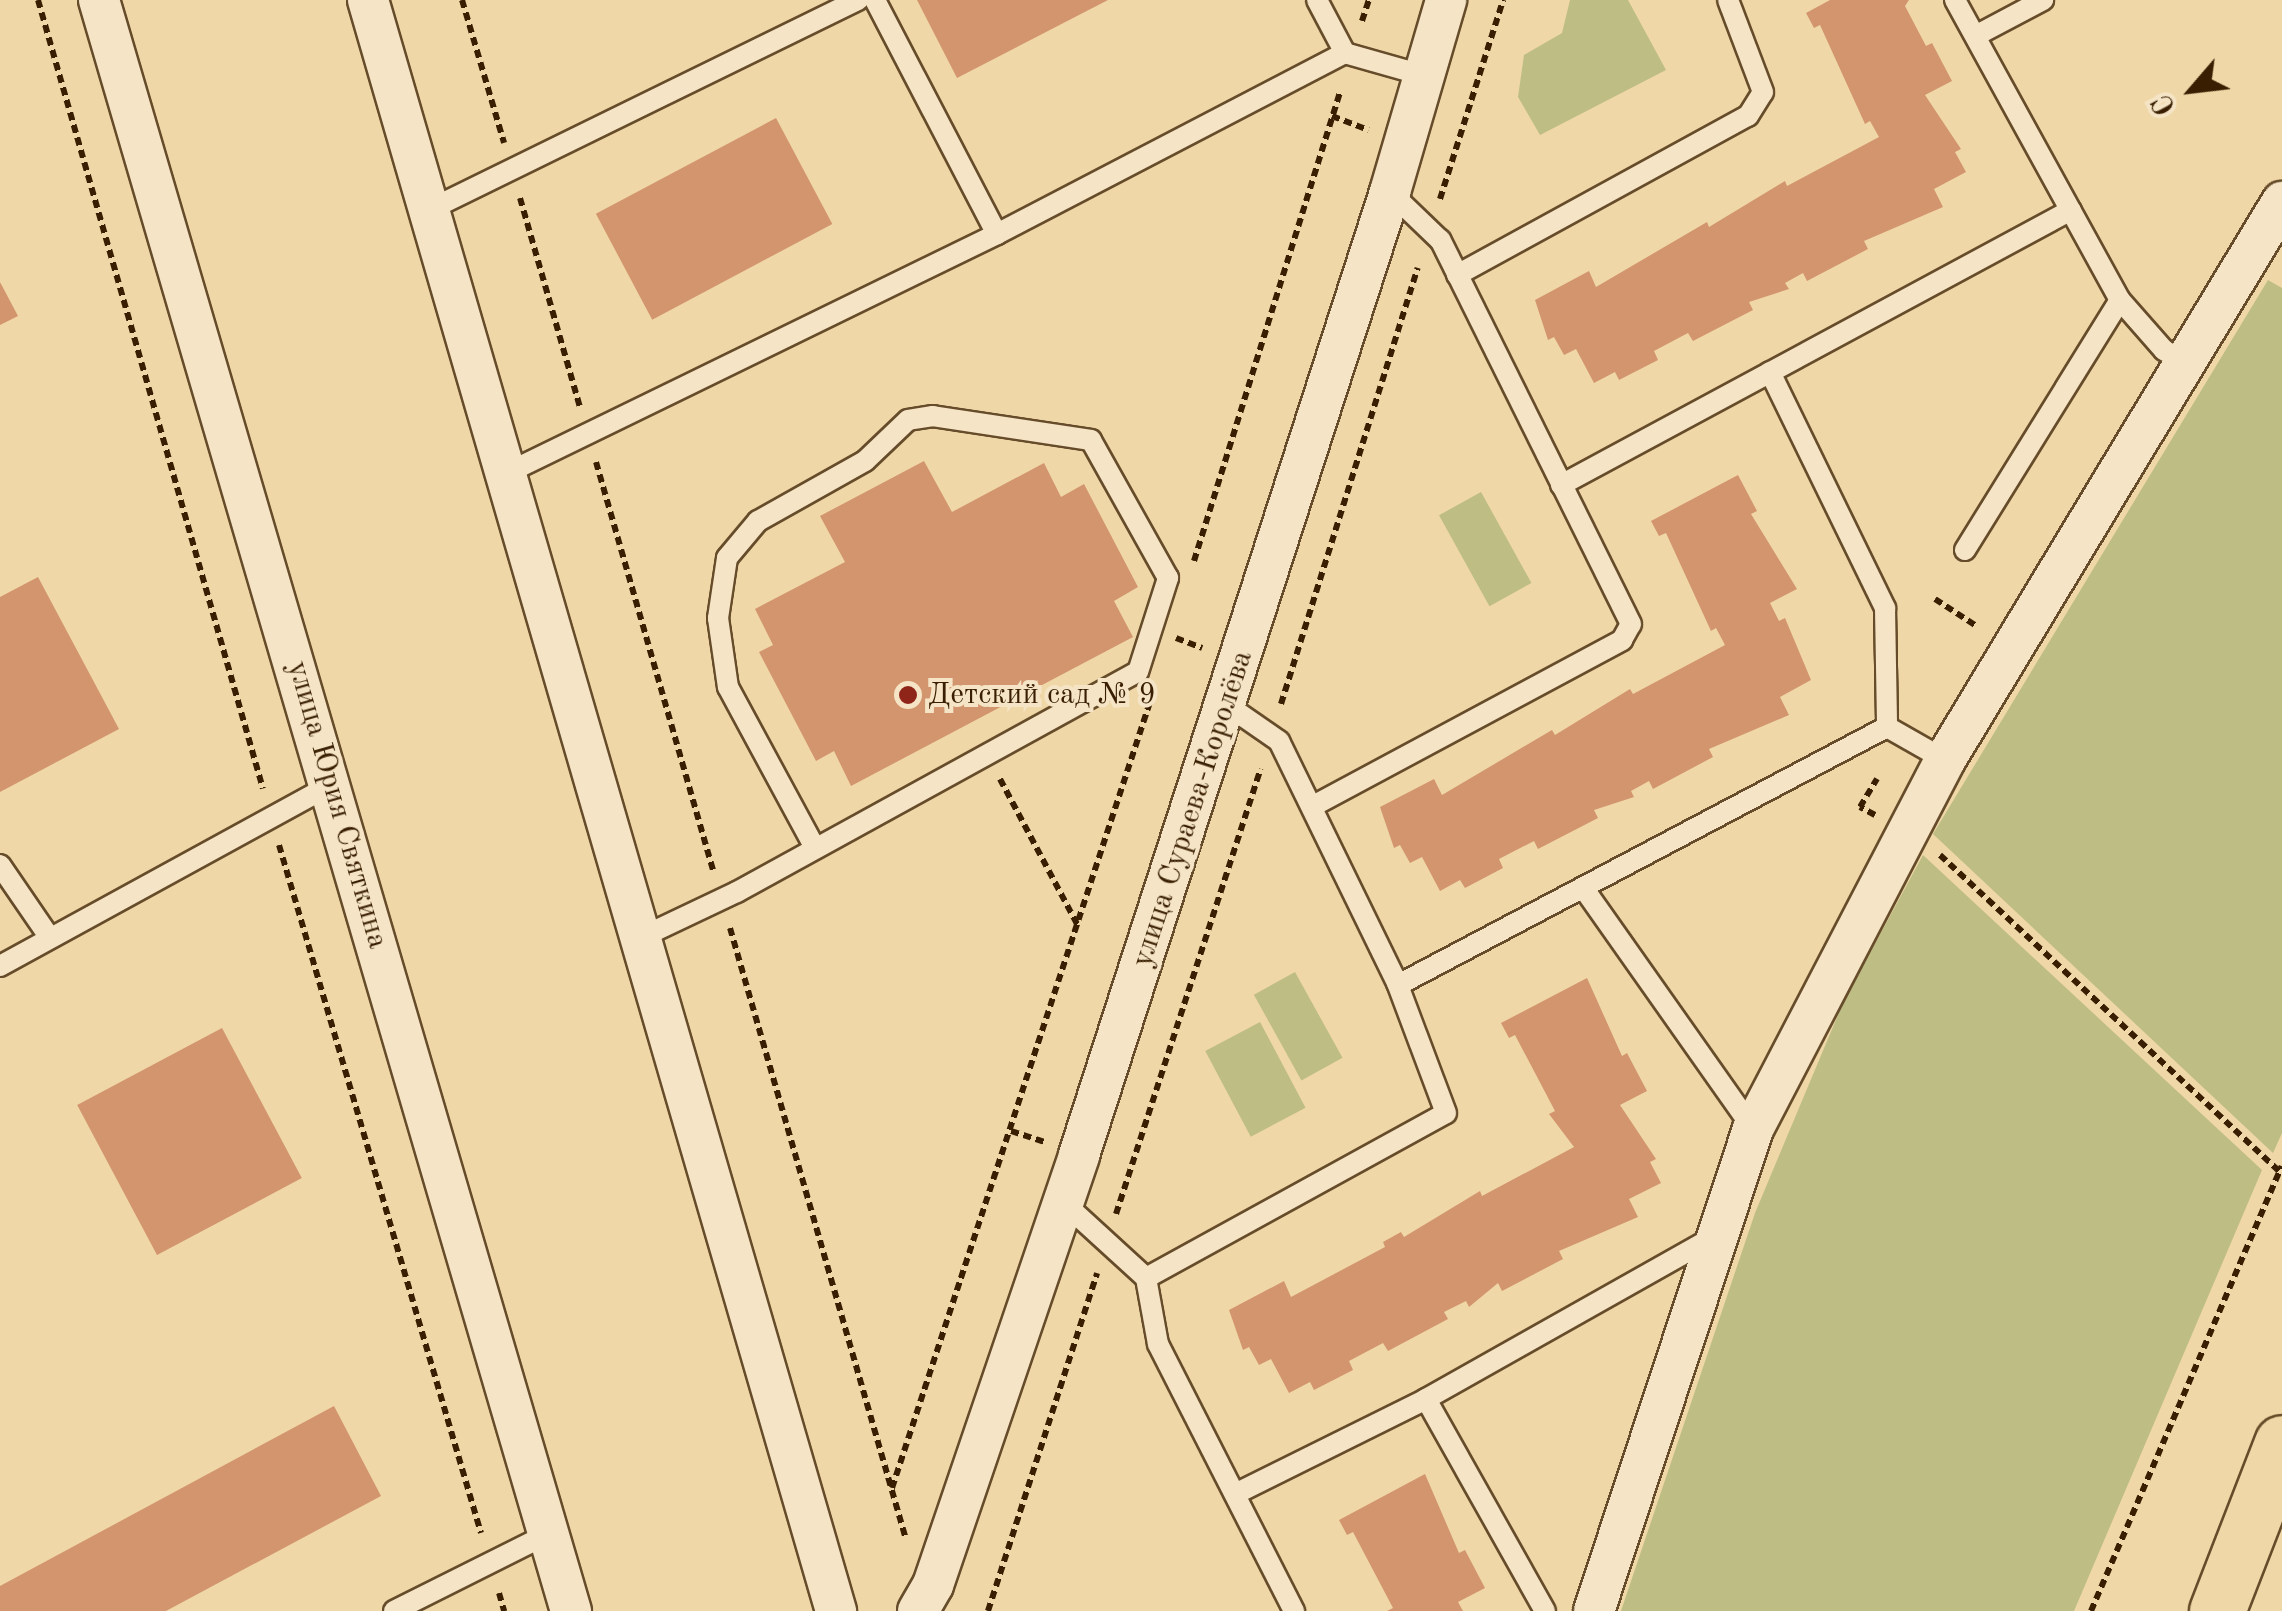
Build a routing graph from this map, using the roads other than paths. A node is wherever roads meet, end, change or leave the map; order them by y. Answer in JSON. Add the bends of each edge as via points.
{"nodes":[{"id":1,"x":98,"y":0,"type":"edge"},
{"id":2,"x":368,"y":0,"type":"edge"},
{"id":3,"x":858,"y":0,"type":"edge"},
{"id":4,"x":875,"y":0,"type":"edge"},
{"id":5,"x":1317,"y":0,"type":"edge"},
{"id":6,"x":1446,"y":0,"type":"edge"},
{"id":7,"x":1728,"y":0,"type":"edge"},
{"id":8,"x":1955,"y":0,"type":"edge"},
{"id":9,"x":2043,"y":0,"type":"edge"},
{"id":10,"x":1977,"y":35,"type":"junction"},
{"id":11,"x":1346,"y":53,"type":"junction"},
{"id":12,"x":1422,"y":75,"type":"junction"},
{"id":13,"x":1390,"y":192,"type":"junction"},
{"id":14,"x":2282,"y":202,"type":"edge"},
{"id":15,"x":429,"y":210,"type":"junction"},
{"id":16,"x":2071,"y":210,"type":"junction"},
{"id":17,"x":997,"y":234,"type":"junction"},
{"id":18,"x":1457,"y":275,"type":"junction"},
{"id":19,"x":2120,"y":300,"type":"junction"},
{"id":20,"x":2184,"y":362,"type":"junction"},
{"id":21,"x":1770,"y":372,"type":"junction"},
{"id":22,"x":506,"y":474,"type":"junction"},
{"id":23,"x":1561,"y":484,"type":"junction"},
{"id":24,"x":1965,"y":550,"type":"dead end"},
{"id":25,"x":1227,"y":705,"type":"junction"},
{"id":26,"x":1887,"y":727,"type":"junction"},
{"id":27,"x":1945,"y":760,"type":"junction"},
{"id":28,"x":332,"y":784,"type":"junction"},
{"id":29,"x":1313,"y":806,"type":"junction"},
{"id":30,"x":814,"y":846,"type":"junction"},
{"id":31,"x":0,"y":865,"type":"edge"},
{"id":32,"x":1584,"y":889,"type":"junction"},
{"id":33,"x":48,"y":935,"type":"junction"},
{"id":34,"x":640,"y":938,"type":"junction"},
{"id":35,"x":0,"y":966,"type":"edge"},
{"id":36,"x":1398,"y":985,"type":"junction"},
{"id":37,"x":1753,"y":1129,"type":"junction"},
{"id":38,"x":1064,"y":1203,"type":"junction"},
{"id":39,"x":1722,"y":1232,"type":"junction"},
{"id":40,"x":1146,"y":1278,"type":"junction"},
{"id":41,"x":1426,"y":1399,"type":"junction"},
{"id":42,"x":2282,"y":1442,"type":"edge"},
{"id":43,"x":1235,"y":1494,"type":"junction"},
{"id":44,"x":546,"y":1535,"type":"junction"},
{"id":45,"x":921,"y":1606,"type":"edge"},
{"id":46,"x":394,"y":1611,"type":"edge"},
{"id":47,"x":570,"y":1611,"type":"edge"},
{"id":48,"x":836,"y":1611,"type":"edge"},
{"id":49,"x":1294,"y":1611,"type":"edge"},
{"id":50,"x":1545,"y":1611,"type":"edge"},
{"id":51,"x":1594,"y":1611,"type":"edge"},
{"id":52,"x":2218,"y":1611,"type":"edge"}],
"edges":[{"from":1,"to":28,"type":"street","name":"улица Юрия Святкина"},
{"from":2,"to":15,"type":"street"},
{"from":3,"to":15,"type":"lane"},
{"from":4,"to":17,"type":"lane"},
{"from":5,"to":11,"type":"lane"},
{"from":6,"to":12,"type":"street","name":"улица Сураева-Королёва"},
{"from":7,"to":18,"type":"lane","via":[[1763,92],[1748,116]]},
{"from":8,"to":10,"type":"lane"},
{"from":9,"to":10,"type":"lane"},
{"from":10,"to":16,"type":"lane"},
{"from":11,"to":12,"type":"lane"},
{"from":11,"to":17,"type":"lane"},
{"from":12,"to":13,"type":"street","name":"улица Сураева-Королёва"},
{"from":13,"to":18,"type":"lane","via":[[1430,230]]},
{"from":13,"to":25,"type":"street","name":"улица Сураева-Королёва"},
{"from":14,"to":20,"type":"street"},
{"from":15,"to":22,"type":"street"},
{"from":16,"to":19,"type":"lane"},
{"from":16,"to":21,"type":"lane"},
{"from":17,"to":22,"type":"lane"},
{"from":18,"to":23,"type":"lane"},
{"from":19,"to":20,"type":"lane","via":[[2164,350]]},
{"from":19,"to":24,"type":"lane"},
{"from":20,"to":27,"type":"street"},
{"from":21,"to":23,"type":"lane"},
{"from":21,"to":26,"type":"lane","via":[[1885,608]]},
{"from":22,"to":34,"type":"street"},
{"from":23,"to":29,"type":"lane","via":[[1631,624],[1622,640]]},
{"from":25,"to":29,"type":"lane","via":[[1272,735]]},
{"from":25,"to":38,"type":"street","name":"улица Сураева-Королёва"},
{"from":26,"to":27,"type":"lane"},
{"from":26,"to":32,"type":"lane"},
{"from":27,"to":37,"type":"street"},
{"from":28,"to":33,"type":"lane"},
{"from":28,"to":44,"type":"street","name":"улица Юрия Святкина"},
{"from":29,"to":36,"type":"lane"},
{"from":30,"to":30,"type":"lane","via":[[1138,672],[1168,578],[1091,440],[933,416],[908,420],[865,461],[758,520],[727,558],[718,618],[728,688]]},
{"from":30,"to":34,"type":"lane"},
{"from":31,"to":33,"type":"lane"},
{"from":32,"to":36,"type":"lane"},
{"from":32,"to":37,"type":"lane"},
{"from":33,"to":35,"type":"lane"},
{"from":34,"to":48,"type":"street"},
{"from":36,"to":40,"type":"lane","via":[[1446,1113]]},
{"from":37,"to":39,"type":"street"},
{"from":38,"to":40,"type":"lane"},
{"from":38,"to":45,"type":"street","name":"улица Сураева-Королёва"},
{"from":39,"to":41,"type":"lane"},
{"from":39,"to":51,"type":"street"},
{"from":40,"to":43,"type":"lane","via":[[1158,1344]]},
{"from":41,"to":43,"type":"lane"},
{"from":41,"to":50,"type":"lane"},
{"from":42,"to":52,"type":"main road"},
{"from":43,"to":49,"type":"lane"},
{"from":44,"to":46,"type":"lane"},
{"from":44,"to":47,"type":"street","name":"улица Юрия Святкина"}]}
